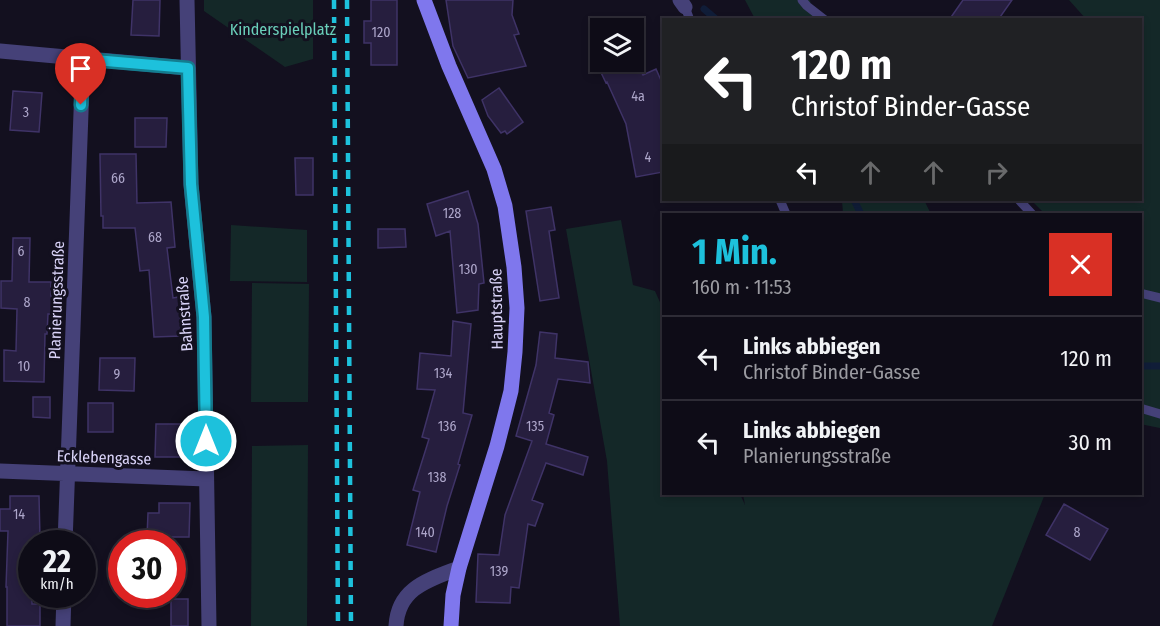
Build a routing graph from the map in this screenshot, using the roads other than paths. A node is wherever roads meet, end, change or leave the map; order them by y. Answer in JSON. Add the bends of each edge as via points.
{"nodes":[{"id":1,"x":187,"y":0,"type":"edge"},
{"id":2,"x":424,"y":0,"type":"edge"},
{"id":3,"x":802,"y":0,"type":"edge"},
{"id":4,"x":822,"y":18,"type":"edge"},
{"id":5,"x":0,"y":51,"type":"edge"},
{"id":6,"x":83,"y":59,"type":"junction"},
{"id":7,"x":188,"y":68,"type":"junction"},
{"id":8,"x":1020,"y":201,"type":"edge"},
{"id":9,"x":1031,"y":213,"type":"edge"},
{"id":10,"x":1142,"y":294,"type":"edge"},
{"id":11,"x":1160,"y":298,"type":"edge"},
{"id":12,"x":1142,"y":409,"type":"edge"},
{"id":13,"x":1160,"y":414,"type":"edge"},
{"id":14,"x":0,"y":471,"type":"edge"},
{"id":15,"x":67,"y":473,"type":"junction"},
{"id":16,"x":206,"y":479,"type":"junction"},
{"id":17,"x":65,"y":530,"type":"edge"},
{"id":18,"x":459,"y":568,"type":"junction"},
{"id":19,"x":64,"y":608,"type":"edge"},
{"id":20,"x":63,"y":626,"type":"edge"},
{"id":21,"x":209,"y":626,"type":"edge"},
{"id":22,"x":396,"y":626,"type":"edge"},
{"id":23,"x":451,"y":626,"type":"edge"}],
"edges":[{"from":1,"to":7,"type":"street","name":"Bahnstraße"},
{"from":2,"to":18,"type":"main road","name":"Hauptstraße","via":[[505,206],[517,308],[511,391]]},
{"from":3,"to":4,"type":"lane"},
{"from":5,"to":6,"type":"street"},
{"from":6,"to":7,"type":"street"},
{"from":6,"to":15,"type":"street","name":"Planierungsstraße"},
{"from":7,"to":16,"type":"street","name":"Bahnstraße","via":[[191,184],[204,317]]},
{"from":8,"to":9,"type":"lane"},
{"from":10,"to":11,"type":"lane"},
{"from":12,"to":13,"type":"lane"},
{"from":14,"to":15,"type":"street","name":"Ecklebengasse"},
{"from":15,"to":16,"type":"street","name":"Ecklebengasse"},
{"from":15,"to":17,"type":"street","name":"Planierungsstraße"},
{"from":16,"to":21,"type":"street","name":"Bahnstraße"},
{"from":18,"to":22,"type":"street","via":[[425,582],[405,596]]},
{"from":18,"to":23,"type":"main road","name":"Hauptstraße"},
{"from":19,"to":20,"type":"street"}]}
